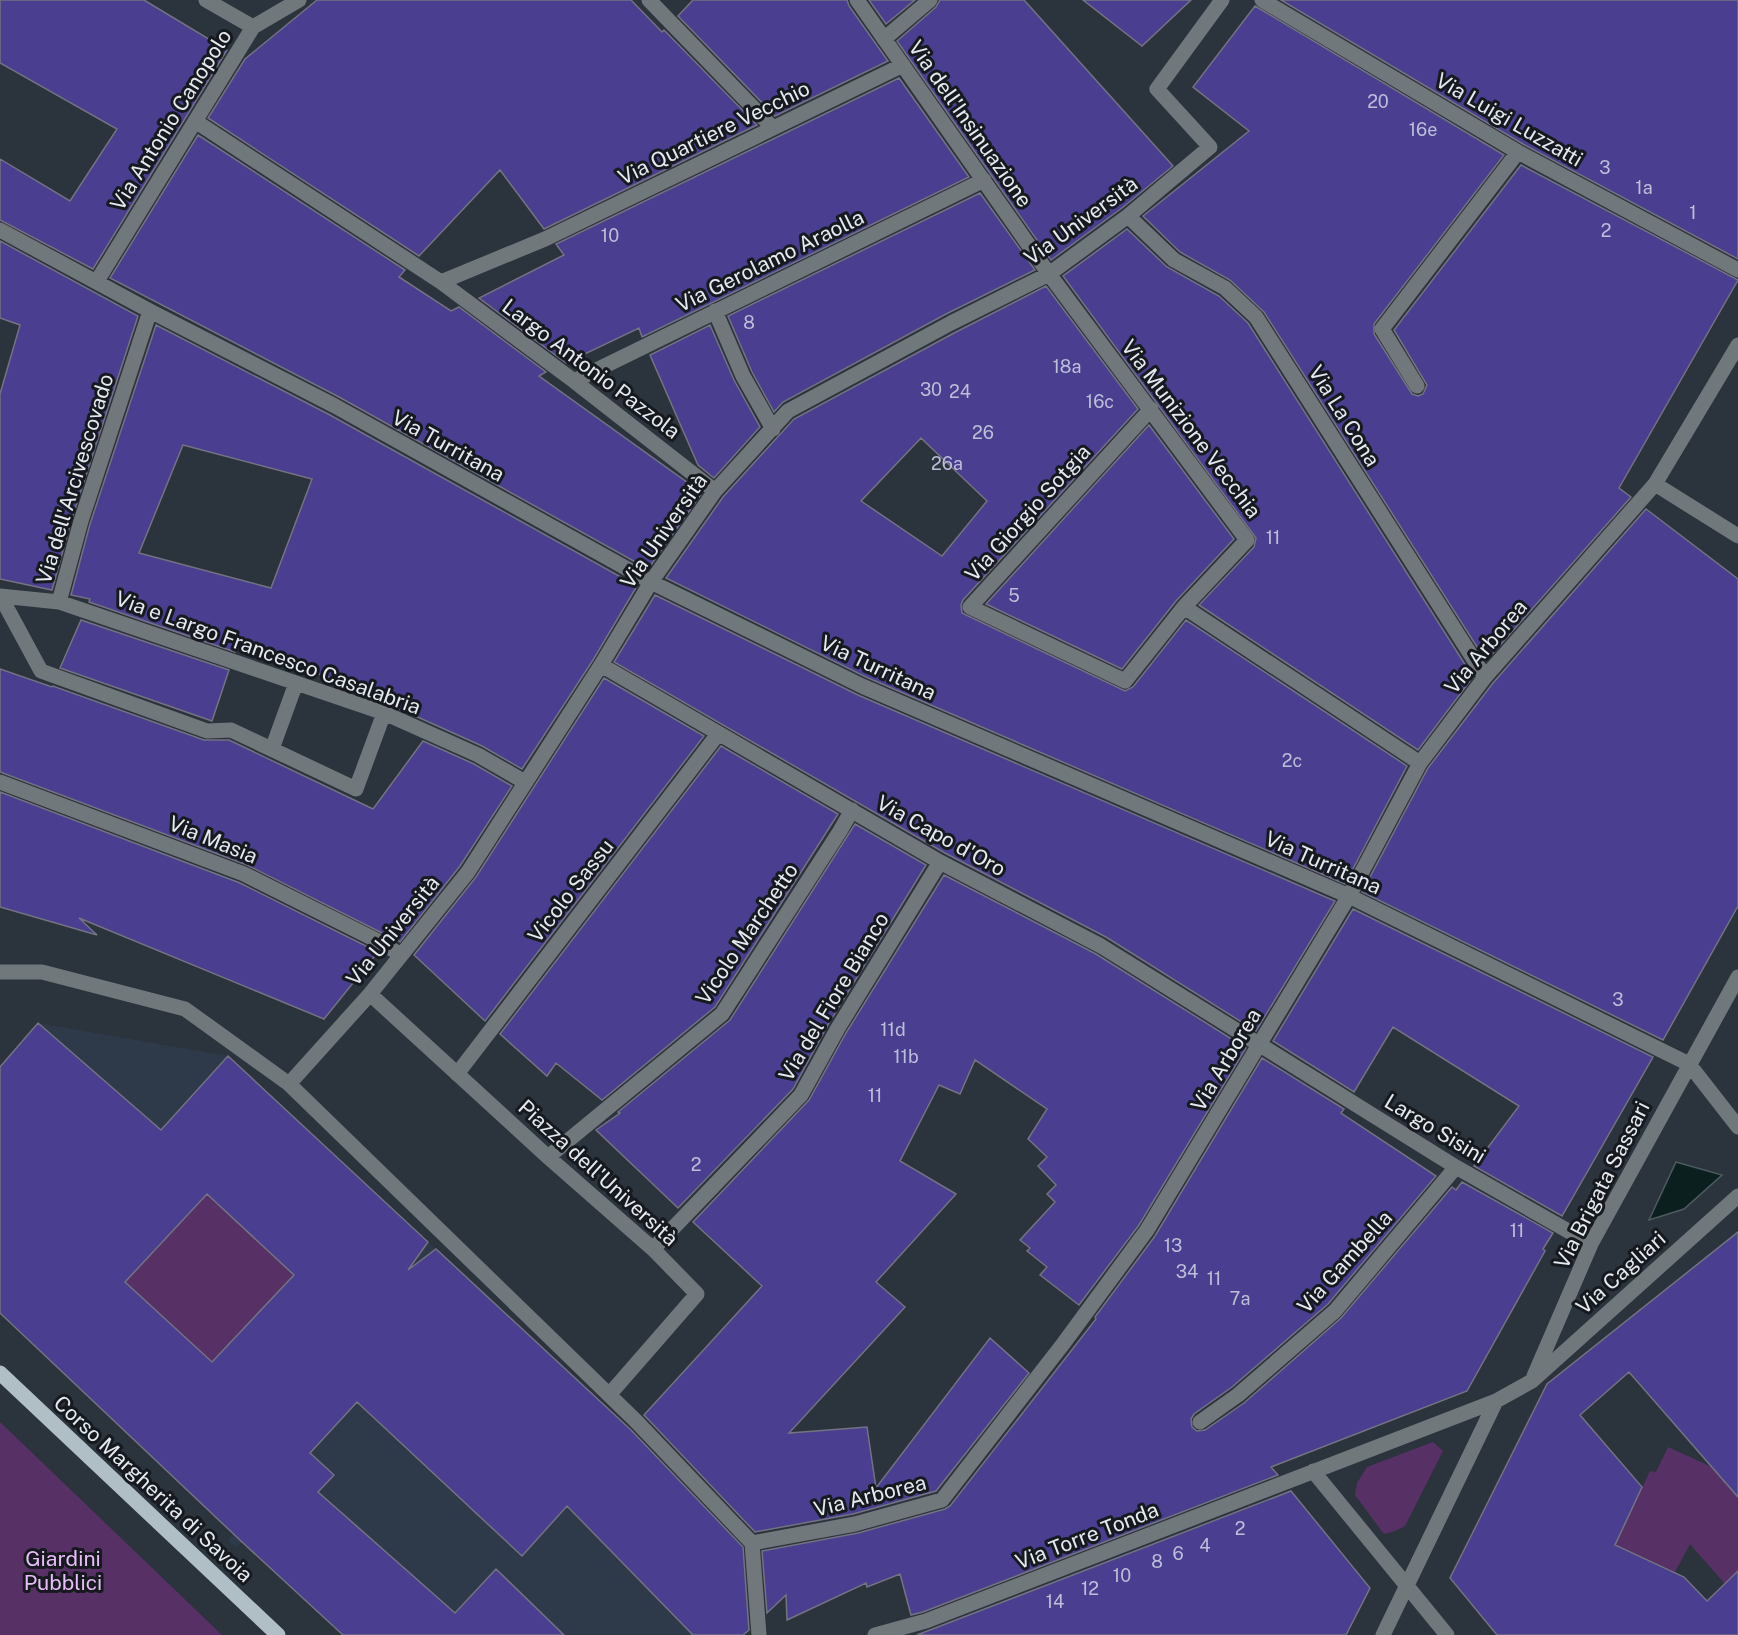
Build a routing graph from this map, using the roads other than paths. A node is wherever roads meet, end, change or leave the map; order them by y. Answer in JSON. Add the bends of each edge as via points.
{"nodes":[{"id":1,"x":206,"y":0,"type":"edge"},
{"id":2,"x":299,"y":0,"type":"edge"},
{"id":3,"x":649,"y":0,"type":"edge"},
{"id":4,"x":857,"y":0,"type":"edge"},
{"id":5,"x":930,"y":0,"type":"edge"},
{"id":6,"x":1222,"y":0,"type":"edge"},
{"id":7,"x":1262,"y":0,"type":"edge"},
{"id":8,"x":254,"y":27,"type":"junction"},
{"id":9,"x":884,"y":39,"type":"junction"},
{"id":10,"x":903,"y":65,"type":"junction"},
{"id":11,"x":195,"y":121,"type":"junction"},
{"id":12,"x":773,"y":128,"type":"junction"},
{"id":13,"x":1518,"y":152,"type":"junction"},
{"id":14,"x":984,"y":180,"type":"junction"},
{"id":15,"x":1128,"y":216,"type":"junction"},
{"id":16,"x":0,"y":230,"type":"edge"},
{"id":17,"x":1738,"y":270,"type":"edge"},
{"id":18,"x":1049,"y":274,"type":"junction"},
{"id":19,"x":97,"y":281,"type":"junction"},
{"id":20,"x":441,"y":282,"type":"junction"},
{"id":21,"x":150,"y":311,"type":"junction"},
{"id":22,"x":715,"y":311,"type":"junction"},
{"id":23,"x":1738,"y":345,"type":"edge"},
{"id":24,"x":574,"y":381,"type":"junction"},
{"id":25,"x":1417,"y":386,"type":"dead end"},
{"id":26,"x":1151,"y":410,"type":"junction"},
{"id":27,"x":773,"y":429,"type":"junction"},
{"id":28,"x":1655,"y":484,"type":"junction"},
{"id":29,"x":715,"y":491,"type":"junction"},
{"id":30,"x":1738,"y":536,"type":"edge"},
{"id":31,"x":651,"y":582,"type":"junction"},
{"id":32,"x":0,"y":597,"type":"edge"},
{"id":33,"x":58,"y":602,"type":"junction"},
{"id":34,"x":1184,"y":607,"type":"junction"},
{"id":35,"x":601,"y":665,"type":"junction"},
{"id":36,"x":1485,"y":677,"type":"junction"},
{"id":37,"x":296,"y":683,"type":"junction"},
{"id":38,"x":384,"y":713,"type":"junction"},
{"id":39,"x":718,"y":734,"type":"junction"},
{"id":40,"x":272,"y":749,"type":"junction"},
{"id":41,"x":1420,"y":763,"type":"junction"},
{"id":42,"x":0,"y":782,"type":"edge"},
{"id":43,"x":525,"y":782,"type":"junction"},
{"id":44,"x":852,"y":810,"type":"junction"},
{"id":45,"x":940,"y":862,"type":"junction"},
{"id":46,"x":1349,"y":896,"type":"junction"},
{"id":47,"x":401,"y":955,"type":"junction"},
{"id":48,"x":0,"y":972,"type":"edge"},
{"id":49,"x":1738,"y":977,"type":"edge"},
{"id":50,"x":370,"y":994,"type":"junction"},
{"id":51,"x":1260,"y":1046,"type":"junction"},
{"id":52,"x":1689,"y":1064,"type":"junction"},
{"id":53,"x":457,"y":1074,"type":"junction"},
{"id":54,"x":289,"y":1084,"type":"junction"},
{"id":55,"x":1738,"y":1127,"type":"edge"},
{"id":56,"x":548,"y":1157,"type":"junction"},
{"id":57,"x":1456,"y":1167,"type":"junction"},
{"id":58,"x":1738,"y":1196,"type":"edge"},
{"id":59,"x":1591,"y":1244,"type":"junction"},
{"id":60,"x":653,"y":1249,"type":"junction"},
{"id":61,"x":0,"y":1373,"type":"edge"},
{"id":62,"x":1532,"y":1382,"type":"junction"},
{"id":63,"x":609,"y":1395,"type":"junction"},
{"id":64,"x":1496,"y":1401,"type":"junction"},
{"id":65,"x":1200,"y":1422,"type":"dead end"},
{"id":66,"x":1313,"y":1471,"type":"junction"},
{"id":67,"x":752,"y":1543,"type":"junction"},
{"id":68,"x":1406,"y":1586,"type":"junction"},
{"id":69,"x":278,"y":1635,"type":"edge"},
{"id":70,"x":759,"y":1635,"type":"edge"},
{"id":71,"x":875,"y":1635,"type":"edge"},
{"id":72,"x":1383,"y":1635,"type":"edge"},
{"id":73,"x":1447,"y":1635,"type":"edge"}],
"edges":[{"from":1,"to":8,"type":"street"},
{"from":2,"to":8,"type":"street","name":"Via Antonio Canopolo"},
{"from":3,"to":12,"type":"street"},
{"from":4,"to":9,"type":"street","name":"Via dell'Insinuazione"},
{"from":5,"to":9,"type":"street"},
{"from":6,"to":15,"type":"street","name":"Via Università","via":[[1157,89],[1210,147]]},
{"from":7,"to":13,"type":"street","name":"Via Luigi Luzzatti"},
{"from":8,"to":11,"type":"street","name":"Via Antonio Canopolo"},
{"from":9,"to":10,"type":"street","name":"Via dell'Insinuazione"},
{"from":10,"to":12,"type":"street","name":"Via Quartiere Vecchio"},
{"from":10,"to":14,"type":"street","name":"Via dell'Insinuazione"},
{"from":11,"to":19,"type":"street","name":"Via Antonio Canopolo"},
{"from":11,"to":20,"type":"street","name":"Largo Antonio Pazzola"},
{"from":12,"to":20,"type":"street","name":"Via Quartiere Vecchio","via":[[545,239]]},
{"from":13,"to":17,"type":"street","name":"Via Luigi Luzzatti"},
{"from":13,"to":25,"type":"street","via":[[1382,328]]},
{"from":14,"to":18,"type":"street","name":"Via dell'Insinuazione"},
{"from":14,"to":22,"type":"street","name":"Via Gerolamo Araolla"},
{"from":15,"to":18,"type":"street","name":"Via Università"},
{"from":15,"to":36,"type":"street","name":"Via La Cona","via":[[1174,260],[1225,288],[1256,317]]},
{"from":16,"to":19,"type":"street","name":"Via Turritana"},
{"from":18,"to":26,"type":"street","name":"Via Munizione Vecchia"},
{"from":18,"to":27,"type":"street","name":"Via Università","via":[[788,411]]},
{"from":19,"to":21,"type":"street","name":"Via Turritana"},
{"from":20,"to":24,"type":"street","name":"Largo Antonio Pazzola"},
{"from":21,"to":31,"type":"street","name":"Via Turritana","via":[[335,406]]},
{"from":21,"to":33,"type":"street","name":"Via dell'Arcivescovado"},
{"from":22,"to":24,"type":"street","name":"Via Gerolamo Araolla"},
{"from":22,"to":27,"type":"street","via":[[743,376]]},
{"from":23,"to":28,"type":"street","name":"Via Arborea"},
{"from":24,"to":29,"type":"street","name":"Largo Antonio Pazzola"},
{"from":26,"to":34,"type":"street","name":"Via Munizione Vecchia","via":[[1247,540]]},
{"from":26,"to":34,"type":"street","name":"Via Giorgio Sotgia","via":[[970,607],[1125,681]]},
{"from":27,"to":29,"type":"street","name":"Via Università"},
{"from":28,"to":30,"type":"street"},
{"from":28,"to":36,"type":"street","name":"Via Arborea"},
{"from":29,"to":31,"type":"street","name":"Via Università"},
{"from":31,"to":35,"type":"street","name":"Via Università"},
{"from":31,"to":46,"type":"street","name":"Via Turritana","via":[[862,686]]},
{"from":32,"to":33,"type":"street","name":"Via dell'Arcivescovado"},
{"from":32,"to":40,"type":"street","via":[[41,671],[207,731],[231,729]]},
{"from":33,"to":37,"type":"street","name":"Via e Largo Francesco Casalabria"},
{"from":34,"to":41,"type":"street"},
{"from":35,"to":39,"type":"street","name":"Via Capo d'Oro"},
{"from":35,"to":43,"type":"street","name":"Via Università"},
{"from":36,"to":41,"type":"street","name":"Via Arborea"},
{"from":37,"to":38,"type":"street","name":"Via e Largo Francesco Casalabria"},
{"from":37,"to":40,"type":"street"},
{"from":38,"to":40,"type":"street","via":[[356,789]]},
{"from":38,"to":43,"type":"street","name":"Via e Largo Francesco Casalabria"},
{"from":39,"to":44,"type":"street","name":"Via Capo d'Oro"},
{"from":39,"to":53,"type":"street","name":"Vicolo Sassu"},
{"from":41,"to":46,"type":"street","name":"Via Arborea"},
{"from":42,"to":47,"type":"street","name":"Via Masia","via":[[244,874]]},
{"from":43,"to":47,"type":"street","name":"Via Università","via":[[468,872]]},
{"from":44,"to":45,"type":"street","name":"Via Capo d'Oro"},
{"from":44,"to":56,"type":"street","name":"Vicolo Marchetto","via":[[722,1014]]},
{"from":45,"to":51,"type":"street","name":"Via Capo d'Oro","via":[[1101,946]]},
{"from":45,"to":60,"type":"street","name":"Via del Fiore Bianco","via":[[801,1095]]},
{"from":46,"to":51,"type":"street","name":"Via Arborea"},
{"from":46,"to":52,"type":"street","name":"Via Turritana"},
{"from":47,"to":50,"type":"street","name":"Via Università"},
{"from":48,"to":54,"type":"street","via":[[42,972],[184,1010]]},
{"from":49,"to":52,"type":"street","name":"Via Brigata Sassari"},
{"from":50,"to":53,"type":"street","name":"Piazza dell'Università"},
{"from":50,"to":54,"type":"street","name":"Via Università"},
{"from":51,"to":57,"type":"street","name":"Largo Sisini"},
{"from":51,"to":67,"type":"street","name":"Via Arborea","via":[[1147,1230],[942,1500],[855,1524]]},
{"from":52,"to":55,"type":"street","name":"Via Turritana"},
{"from":52,"to":59,"type":"street","name":"Via Brigata Sassari"},
{"from":53,"to":56,"type":"street","name":"Piazza dell'Università"},
{"from":54,"to":63,"type":"street"},
{"from":56,"to":60,"type":"street","name":"Piazza dell'Università"},
{"from":57,"to":59,"type":"street","name":"Largo Sisini"},
{"from":57,"to":65,"type":"street","name":"Via Gambella","via":[[1335,1311],[1238,1395]]},
{"from":58,"to":62,"type":"street","name":"Via Cagliari"},
{"from":59,"to":62,"type":"street","name":"Via Brigata Sassari"},
{"from":60,"to":63,"type":"street","name":"Piazza dell'Università","via":[[697,1294]]},
{"from":61,"to":69,"type":"main road","name":"Corso Margherita di Savoia"},
{"from":62,"to":64,"type":"street"},
{"from":63,"to":67,"type":"street"},
{"from":64,"to":66,"type":"street"},
{"from":64,"to":68,"type":"street"},
{"from":66,"to":68,"type":"street"},
{"from":66,"to":71,"type":"street","name":"Via Torre Tonda","via":[[926,1621]]},
{"from":67,"to":70,"type":"street"},
{"from":68,"to":72,"type":"street"},
{"from":68,"to":73,"type":"street"}]}
